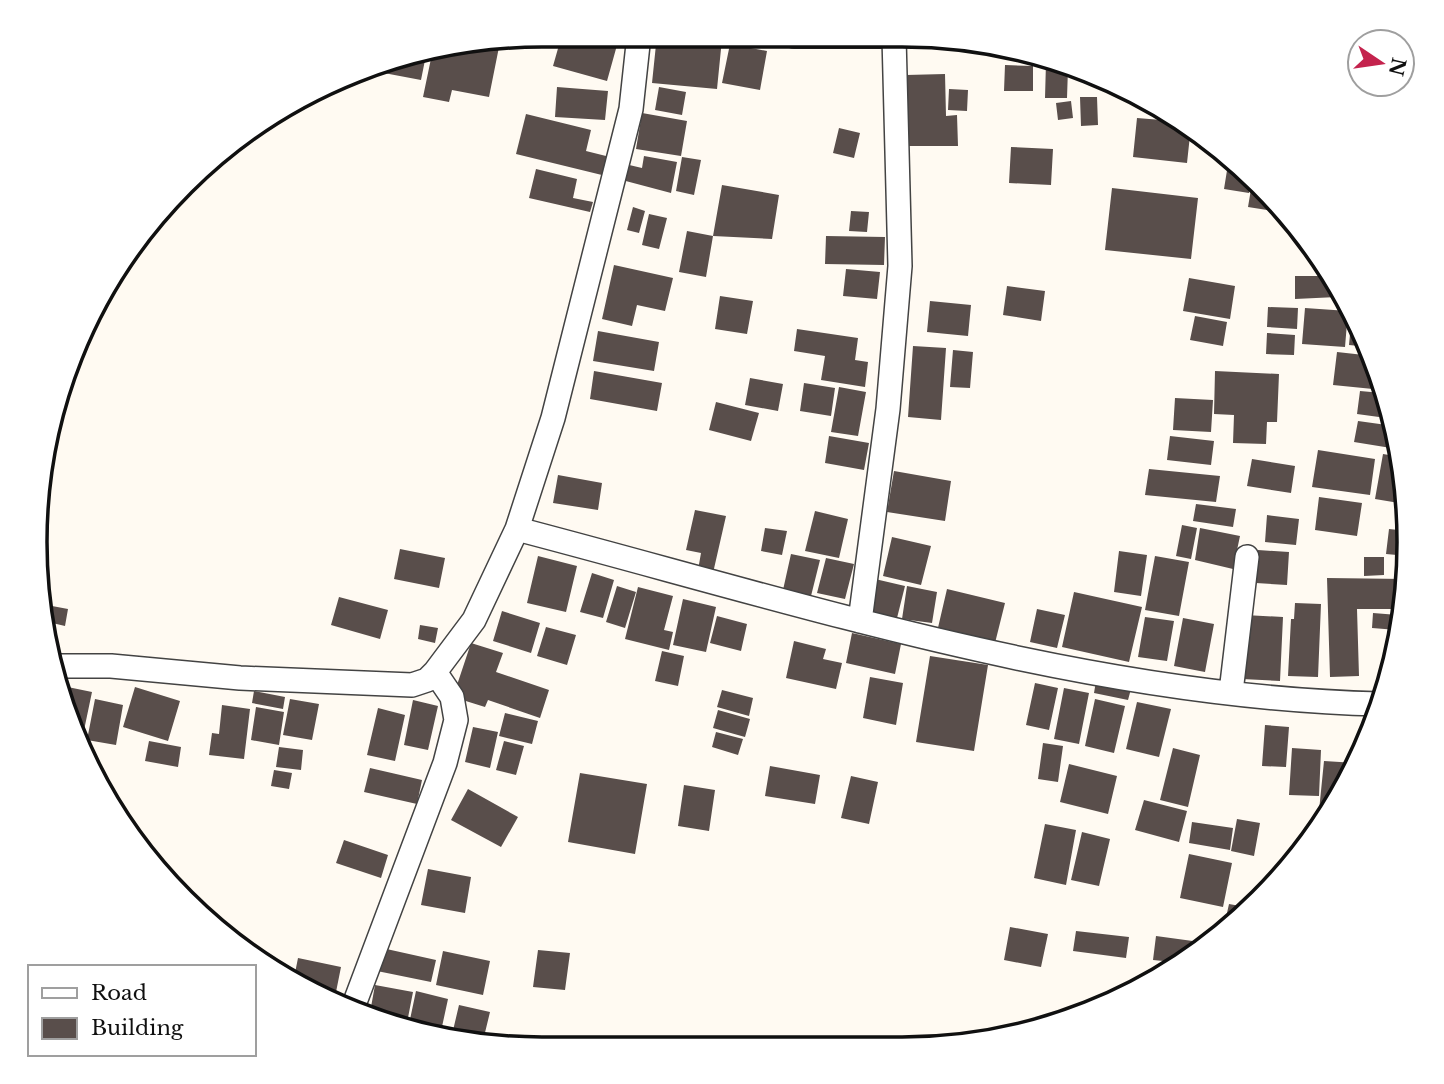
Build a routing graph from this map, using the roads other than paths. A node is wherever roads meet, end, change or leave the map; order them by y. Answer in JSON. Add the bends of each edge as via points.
{"nodes":[{"id":1,"x":637,"y":47,"type":"edge"},
{"id":2,"x":894,"y":47,"type":"edge"},
{"id":3,"x":517,"y":528,"type":"junction"},
{"id":4,"x":1247,"y":557,"type":"dead end"},
{"id":5,"x":859,"y":621,"type":"junction"},
{"id":6,"x":63,"y":666,"type":"edge"},
{"id":7,"x":435,"y":672,"type":"junction"},
{"id":8,"x":1231,"y":692,"type":"junction"},
{"id":9,"x":1369,"y":703,"type":"edge"},
{"id":10,"x":356,"y":1000,"type":"edge"}],
"edges":[{"from":1,"to":3,"type":"street","via":[[627,122],[553,418]]},
{"from":2,"to":5,"type":"street","via":[[900,266],[888,409]]},
{"from":3,"to":5,"type":"street"},
{"from":3,"to":7,"type":"street","via":[[474,620]]},
{"from":4,"to":8,"type":"street"},
{"from":5,"to":8,"type":"street","via":[[1116,677]]},
{"from":6,"to":7,"type":"street","via":[[412,685],[421,684]]},
{"from":7,"to":10,"type":"street","via":[[452,697],[456,720],[445,763]]},
{"from":8,"to":9,"type":"street"}]}
